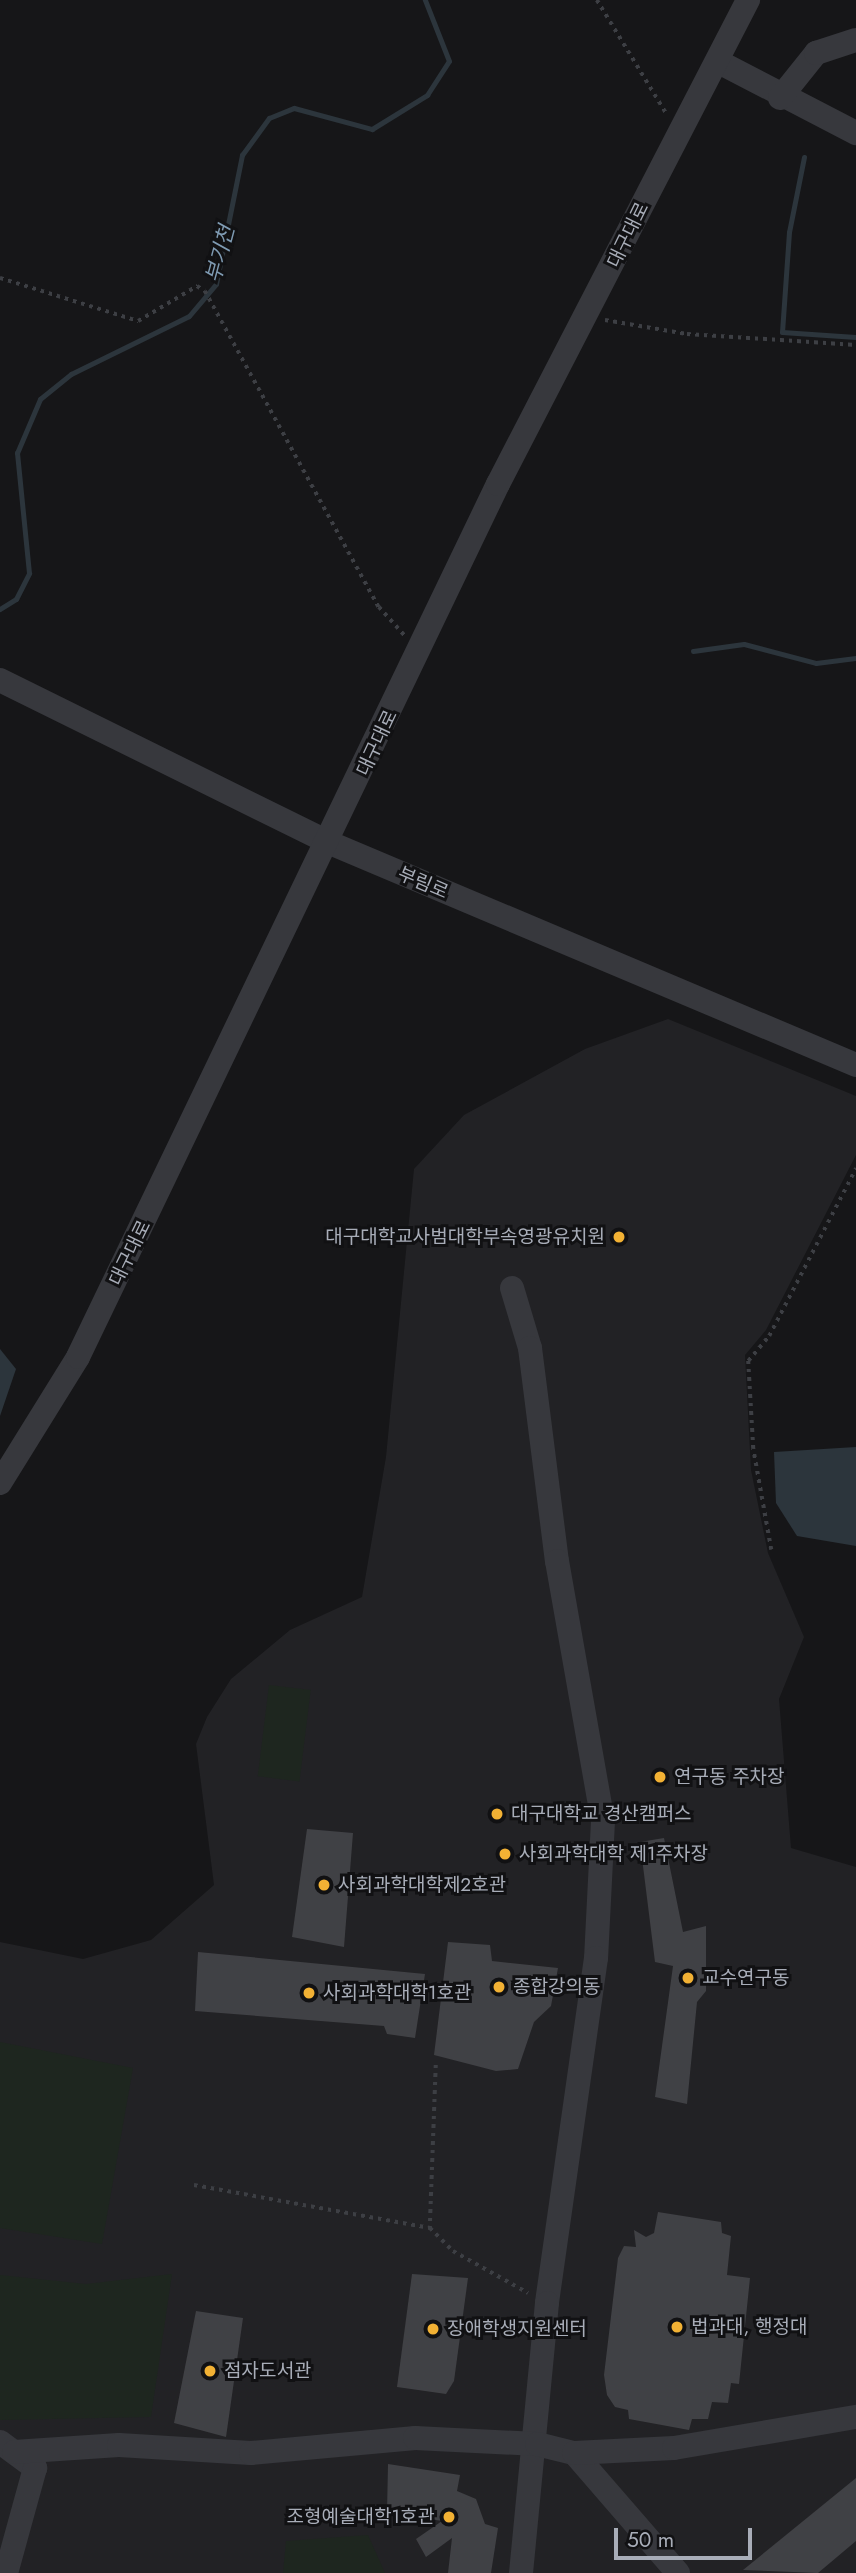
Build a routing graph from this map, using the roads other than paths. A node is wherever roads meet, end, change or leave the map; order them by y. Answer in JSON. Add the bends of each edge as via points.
{"nodes":[{"id":1,"x":748,"y":0,"type":"edge"},
{"id":2,"x":856,"y":40,"type":"edge"},
{"id":3,"x":717,"y":61,"type":"junction"},
{"id":4,"x":780,"y":98,"type":"junction"},
{"id":5,"x":856,"y":133,"type":"edge"},
{"id":6,"x":0,"y":680,"type":"edge"},
{"id":7,"x":330,"y":843,"type":"junction"},
{"id":8,"x":856,"y":1065,"type":"edge"},
{"id":9,"x":512,"y":1288,"type":"dead end"},
{"id":10,"x":0,"y":1483,"type":"edge"},
{"id":11,"x":856,"y":2417,"type":"edge"},
{"id":12,"x":537,"y":2444,"type":"junction"},
{"id":13,"x":7,"y":2447,"type":"edge"},
{"id":14,"x":574,"y":2452,"type":"junction"},
{"id":15,"x":6,"y":2573,"type":"edge"},
{"id":16,"x":521,"y":2573,"type":"edge"},
{"id":17,"x":678,"y":2573,"type":"edge"}],
"edges":[{"from":1,"to":3,"type":"street","name":"대구대로"},
{"from":2,"to":4,"type":"street","via":[[816,53]]},
{"from":3,"to":4,"type":"street"},
{"from":3,"to":7,"type":"street","name":"대구대로","via":[[498,484]]},
{"from":4,"to":5,"type":"street"},
{"from":6,"to":7,"type":"street","name":"부림로"},
{"from":7,"to":8,"type":"street","name":"부림로"},
{"from":7,"to":10,"type":"street","name":"대구대로","via":[[78,1357]]},
{"from":9,"to":12,"type":"street","via":[[530,1348],[557,1561],[603,1821],[596,1958],[547,2303]]},
{"from":11,"to":14,"type":"street","via":[[674,2448]]},
{"from":12,"to":13,"type":"street","via":[[415,2438],[251,2452],[119,2445]]},
{"from":12,"to":14,"type":"street"},
{"from":12,"to":16,"type":"street"},
{"from":13,"to":15,"type":"street","via":[[35,2468]]},
{"from":14,"to":17,"type":"street"}]}
